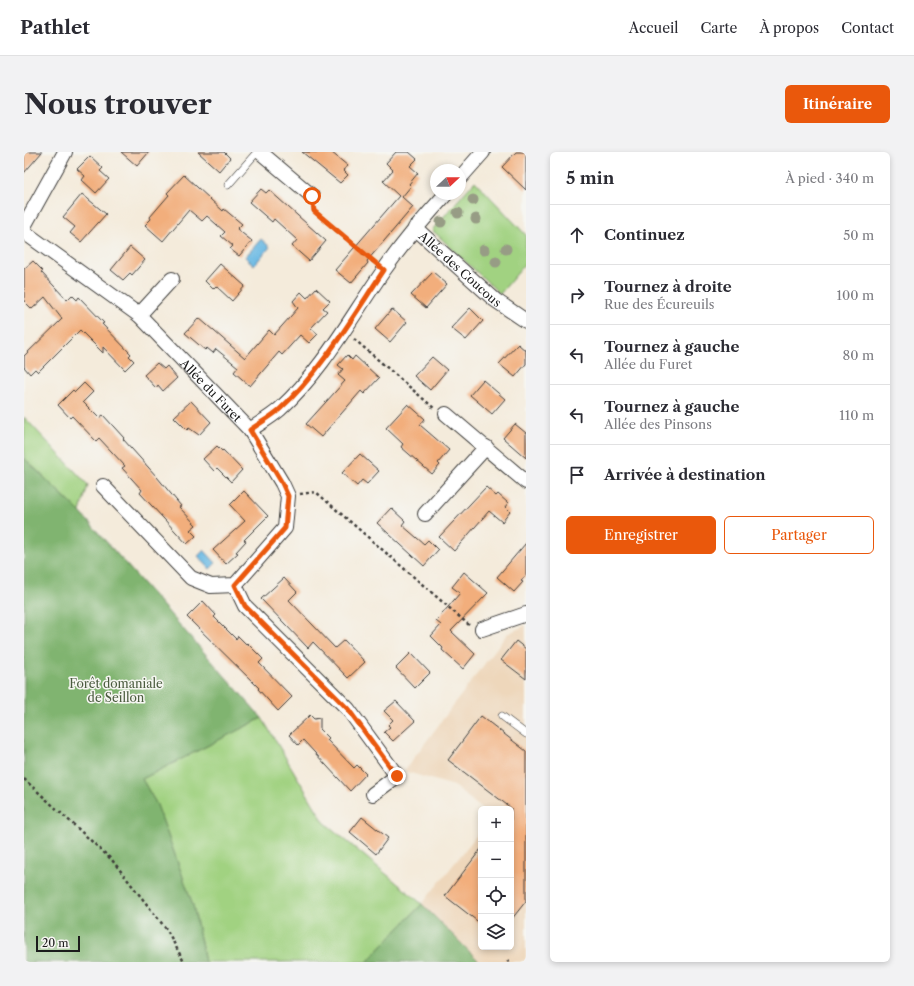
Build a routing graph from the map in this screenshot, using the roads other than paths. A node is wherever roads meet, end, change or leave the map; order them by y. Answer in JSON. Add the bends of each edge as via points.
{"nodes":[{"id":1,"x":65,"y":152,"type":"edge"},
{"id":2,"x":259,"y":152,"type":"edge"},
{"id":3,"x":483,"y":152,"type":"edge"},
{"id":4,"x":466,"y":171,"type":"edge"},
{"id":5,"x":228,"y":185,"type":"dead end"},
{"id":6,"x":312,"y":196,"type":"road end"},
{"id":7,"x":441,"y":200,"type":"edge"},
{"id":8,"x":24,"y":226,"type":"edge"},
{"id":9,"x":415,"y":228,"type":"junction"},
{"id":10,"x":24,"y":232,"type":"edge"},
{"id":11,"x":172,"y":279,"type":"dead end"},
{"id":12,"x":139,"y":315,"type":"junction"},
{"id":13,"x":526,"y":321,"type":"edge"},
{"id":14,"x":446,"y":414,"type":"road end"},
{"id":15,"x":250,"y":430,"type":"junction"},
{"id":16,"x":486,"y":447,"type":"junction"},
{"id":17,"x":526,"y":482,"type":"edge"},
{"id":18,"x":103,"y":486,"type":"dead end"},
{"id":19,"x":424,"y":514,"type":"dead end"},
{"id":20,"x":235,"y":585,"type":"junction"},
{"id":21,"x":526,"y":614,"type":"edge"},
{"id":22,"x":482,"y":629,"type":"road end"},
{"id":23,"x":502,"y":716,"type":"dead end"},
{"id":24,"x":526,"y":734,"type":"edge"},
{"id":25,"x":373,"y":794,"type":"dead end"}],
"edges":[{"from":1,"to":8,"type":"street"},
{"from":2,"to":5,"type":"lane"},
{"from":2,"to":6,"type":"street"},
{"from":3,"to":4,"type":"street"},
{"from":7,"to":9,"type":"street"},
{"from":9,"to":13,"type":"street","name":"Allée des Coucous","via":[[495,300]]},
{"from":9,"to":15,"type":"street","via":[[302,386],[279,410]]},
{"from":10,"to":12,"type":"street","name":"Allée du Furet"},
{"from":11,"to":12,"type":"street"},
{"from":12,"to":15,"type":"street","name":"Allée du Furet"},
{"from":14,"to":16,"type":"street"},
{"from":15,"to":20,"type":"street","name":"Allée du Furet","via":[[288,496],[285,528]]},
{"from":16,"to":17,"type":"street"},
{"from":16,"to":19,"type":"street"},
{"from":18,"to":20,"type":"street","via":[[191,578],[211,586]]},
{"from":20,"to":25,"type":"street","via":[[245,606],[348,709],[397,776]]},
{"from":21,"to":22,"type":"street"},
{"from":23,"to":24,"type":"lane"}]}
